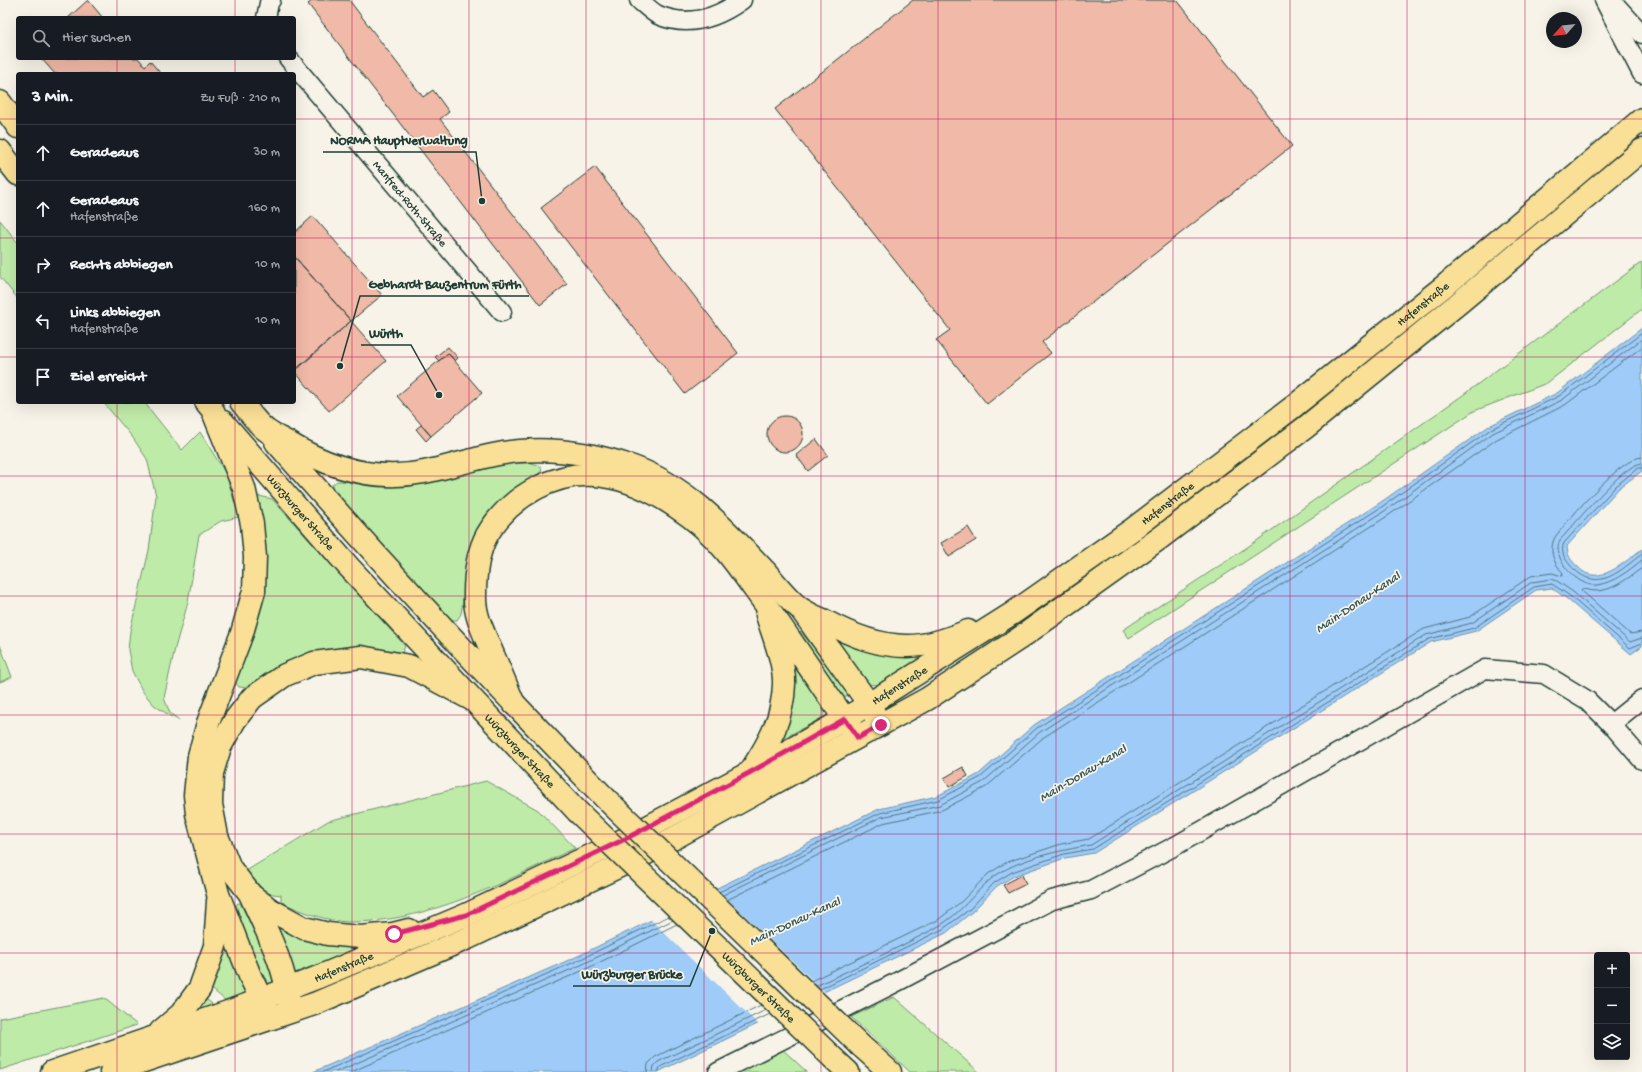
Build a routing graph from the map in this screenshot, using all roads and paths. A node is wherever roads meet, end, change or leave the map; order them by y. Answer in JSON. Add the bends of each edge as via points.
{"nodes":[{"id":1,"x":639,"y":0,"type":"edge"},
{"id":2,"x":742,"y":0,"type":"edge"},
{"id":3,"x":1604,"y":0,"type":"edge"},
{"id":4,"x":1611,"y":0,"type":"edge"},
{"id":5,"x":1642,"y":34,"type":"edge"},
{"id":6,"x":290,"y":60,"type":"edge"},
{"id":7,"x":1642,"y":74,"type":"edge"},
{"id":8,"x":0,"y":102,"type":"edge"},
{"id":9,"x":1642,"y":119,"type":"edge"},
{"id":10,"x":16,"y":124,"type":"edge"},
{"id":11,"x":1642,"y":150,"type":"edge"},
{"id":12,"x":0,"y":151,"type":"edge"},
{"id":13,"x":16,"y":171,"type":"edge"},
{"id":14,"x":502,"y":312,"type":"dead end"},
{"id":15,"x":244,"y":404,"type":"edge"},
{"id":16,"x":209,"y":406,"type":"edge"},
{"id":17,"x":264,"y":429,"type":"junction"},
{"id":18,"x":762,"y":599,"type":"junction"},
{"id":19,"x":800,"y":608,"type":"junction"},
{"id":20,"x":1013,"y":613,"type":"junction"},
{"id":21,"x":470,"y":699,"type":"junction"},
{"id":22,"x":1642,"y":699,"type":"edge"},
{"id":23,"x":514,"y":704,"type":"junction"},
{"id":24,"x":869,"y":704,"type":"junction"},
{"id":25,"x":845,"y":719,"type":"junction"},
{"id":26,"x":1611,"y":724,"type":"junction"},
{"id":27,"x":881,"y":725,"type":"junction"},
{"id":28,"x":858,"y":738,"type":"junction"},
{"id":29,"x":1642,"y":760,"type":"edge"},
{"id":30,"x":749,"y":773,"type":"junction"},
{"id":31,"x":218,"y":894,"type":"junction"},
{"id":32,"x":251,"y":894,"type":"junction"},
{"id":33,"x":466,"y":915,"type":"junction"},
{"id":34,"x":288,"y":989,"type":"junction"},
{"id":35,"x":260,"y":1000,"type":"junction"},
{"id":36,"x":281,"y":1015,"type":"junction"},
{"id":37,"x":151,"y":1039,"type":"junction"},
{"id":38,"x":841,"y":1065,"type":"edge"},
{"id":39,"x":52,"y":1072,"type":"edge"},
{"id":40,"x":111,"y":1072,"type":"edge"},
{"id":41,"x":718,"y":1072,"type":"edge"},
{"id":42,"x":890,"y":1072,"type":"edge"}],
"edges":[{"from":1,"to":2,"type":"street","via":[[658,15],[681,22],[714,17]]},
{"from":3,"to":7,"type":"street"},
{"from":4,"to":5,"type":"street"},
{"from":6,"to":14,"type":"street","name":"Manfred-Roth-Straße"},
{"from":8,"to":10,"type":"main road"},
{"from":9,"to":20,"type":"main road","name":"Hafenstraße","via":[[1448,283],[1293,406],[1133,529]]},
{"from":11,"to":27,"type":"main road","name":"Hafenstraße","via":[[1306,427],[1160,538],[1020,638],[927,699]]},
{"from":12,"to":13,"type":"main road"},
{"from":15,"to":17,"type":"main road"},
{"from":16,"to":21,"type":"main road","name":"Würzburger Straße","via":[[348,566]]},
{"from":16,"to":31,"type":"main road","via":[[244,488],[252,524],[255,557],[254,591],[199,756],[197,814]]},
{"from":17,"to":19,"type":"main road","via":[[301,451],[336,467],[387,475],[423,472],[519,451],[573,453],[632,466],[677,488],[710,514]]},
{"from":17,"to":23,"type":"main road","via":[[340,516]]},
{"from":18,"to":23,"type":"main road","via":[[723,547],[693,520],[659,497],[621,480],[602,476],[565,477],[545,484],[529,492],[507,510],[487,535],[477,563],[474,597],[481,628]]},
{"from":18,"to":25,"type":"main road"},
{"from":18,"to":30,"type":"main road","via":[[779,654],[784,683],[780,716],[769,744]]},
{"from":19,"to":20,"type":"main road","via":[[848,633],[886,644],[905,646],[937,642]]},
{"from":19,"to":24,"type":"main road"},
{"from":20,"to":24,"type":"main road","name":"Hafenstraße"},
{"from":21,"to":32,"type":"main road","via":[[409,666],[361,656],[314,663],[284,675],[252,698],[235,720],[220,747],[212,773],[211,804],[217,836],[230,868]]},
{"from":21,"to":38,"type":"main road","name":"Würzburger Straße","bridge":true,"via":[[577,811]]},
{"from":22,"to":26,"type":"street"},
{"from":23,"to":42,"type":"main road","bridge":true,"via":[[605,798]]},
{"from":24,"to":25,"type":"main road","name":"Hafenstraße"},
{"from":24,"to":27,"type":"main road"},
{"from":25,"to":28,"type":"main road"},
{"from":25,"to":30,"type":"main road","name":"Hafenstraße"},
{"from":26,"to":29,"type":"street"},
{"from":26,"to":41,"type":"street","via":[[1587,700],[1544,674],[1485,669],[1175,846],[1091,890],[1052,900]]},
{"from":27,"to":28,"type":"main road","name":"Hafenstraße"},
{"from":28,"to":36,"type":"main road","name":"Hafenstraße","via":[[645,854],[468,938],[331,997]]},
{"from":30,"to":33,"type":"main road","name":"Hafenstraße","via":[[625,839]]},
{"from":31,"to":35,"type":"main road"},
{"from":31,"to":37,"type":"main road","via":[[215,946],[200,988],[181,1014]]},
{"from":32,"to":33,"type":"main road","via":[[271,910],[304,928],[328,934],[360,937],[394,934]]},
{"from":32,"to":34,"type":"main road","via":[[281,964]]},
{"from":33,"to":34,"type":"main road","name":"Hafenstraße"},
{"from":34,"to":35,"type":"main road","name":"Hafenstraße"},
{"from":34,"to":36,"type":"main road"},
{"from":35,"to":36,"type":"main road"},
{"from":35,"to":37,"type":"main road","name":"Hafenstraße"},
{"from":36,"to":40,"type":"main road","name":"Hafenstraße"},
{"from":37,"to":39,"type":"main road","name":"Hafenstraße"}]}
